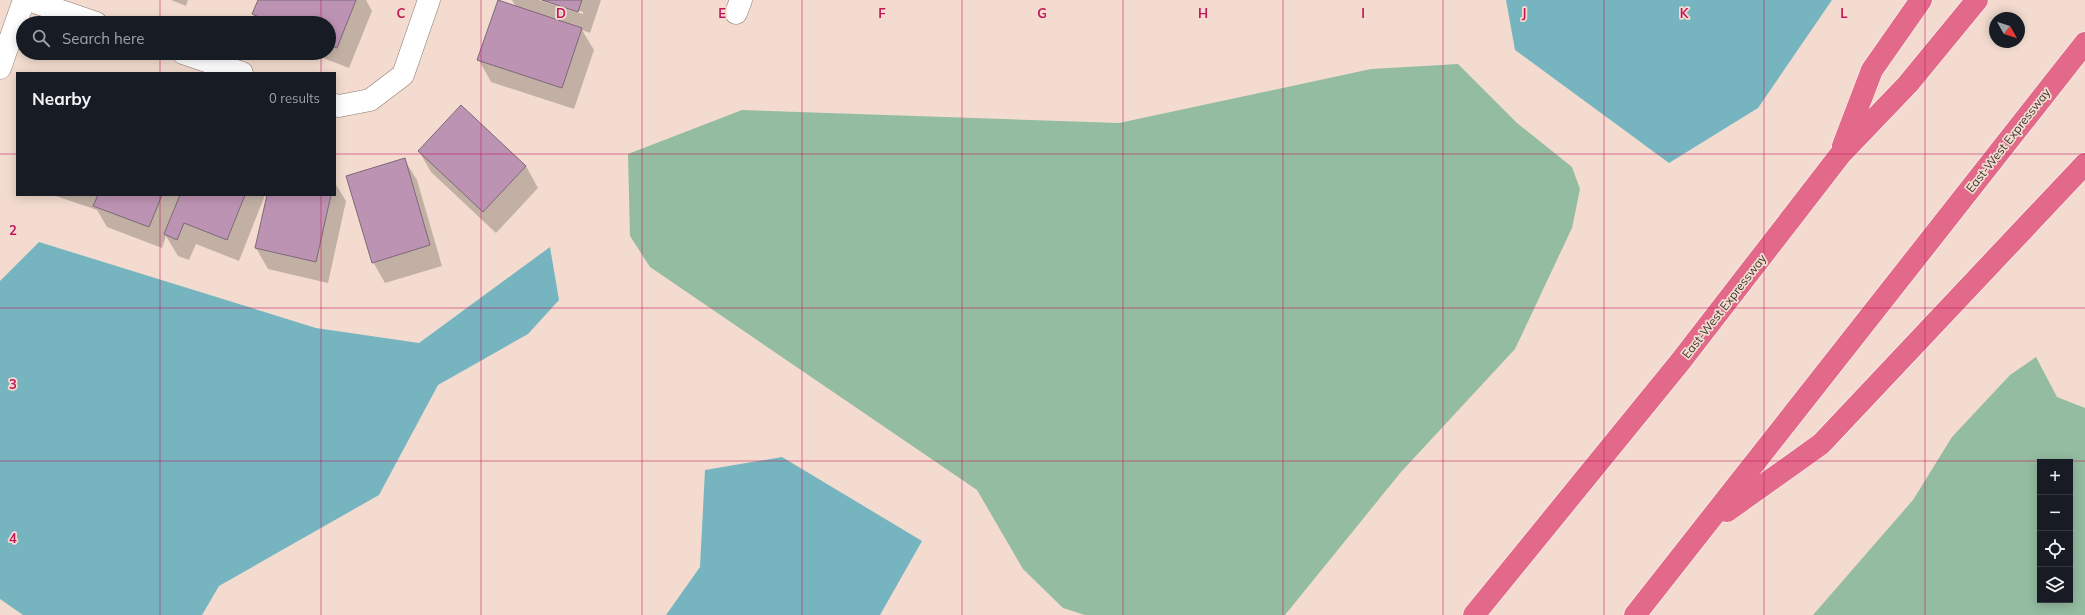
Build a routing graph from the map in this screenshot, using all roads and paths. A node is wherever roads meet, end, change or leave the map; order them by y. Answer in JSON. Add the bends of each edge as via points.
{"nodes":[{"id":1,"x":24,"y":0,"type":"edge"},
{"id":2,"x":29,"y":0,"type":"edge"},
{"id":3,"x":429,"y":0,"type":"edge"},
{"id":4,"x":1921,"y":0,"type":"edge"},
{"id":5,"x":1977,"y":0,"type":"edge"},
{"id":6,"x":18,"y":16,"type":"edge"},
{"id":7,"x":76,"y":16,"type":"edge"},
{"id":8,"x":16,"y":23,"type":"edge"},
{"id":9,"x":2085,"y":43,"type":"edge"},
{"id":10,"x":204,"y":60,"type":"edge"},
{"id":11,"x":0,"y":68,"type":"edge"},
{"id":12,"x":239,"y":72,"type":"edge"},
{"id":13,"x":336,"y":105,"type":"edge"},
{"id":14,"x":1840,"y":155,"type":"junction"},
{"id":15,"x":2085,"y":164,"type":"edge"},
{"id":16,"x":1708,"y":524,"type":"junction"},
{"id":17,"x":1474,"y":615,"type":"edge"},
{"id":18,"x":1635,"y":615,"type":"edge"}],
"edges":[{"from":1,"to":6,"type":"street"},
{"from":2,"to":7,"type":"street"},
{"from":3,"to":13,"type":"street","via":[[403,75],[370,100]]},
{"from":4,"to":14,"type":"highway","via":[[1872,70]]},
{"from":5,"to":14,"type":"highway","name":"East-West Expressway","via":[[1908,84]]},
{"from":8,"to":11,"type":"street"},
{"from":9,"to":16,"type":"highway","name":"East-West Expressway"},
{"from":10,"to":12,"type":"street"},
{"from":14,"to":17,"type":"highway","name":"East-West Expressway","via":[[1680,362]]},
{"from":15,"to":16,"type":"highway","via":[[1821,444]]},
{"from":16,"to":18,"type":"highway","name":"East-West Expressway"}]}
